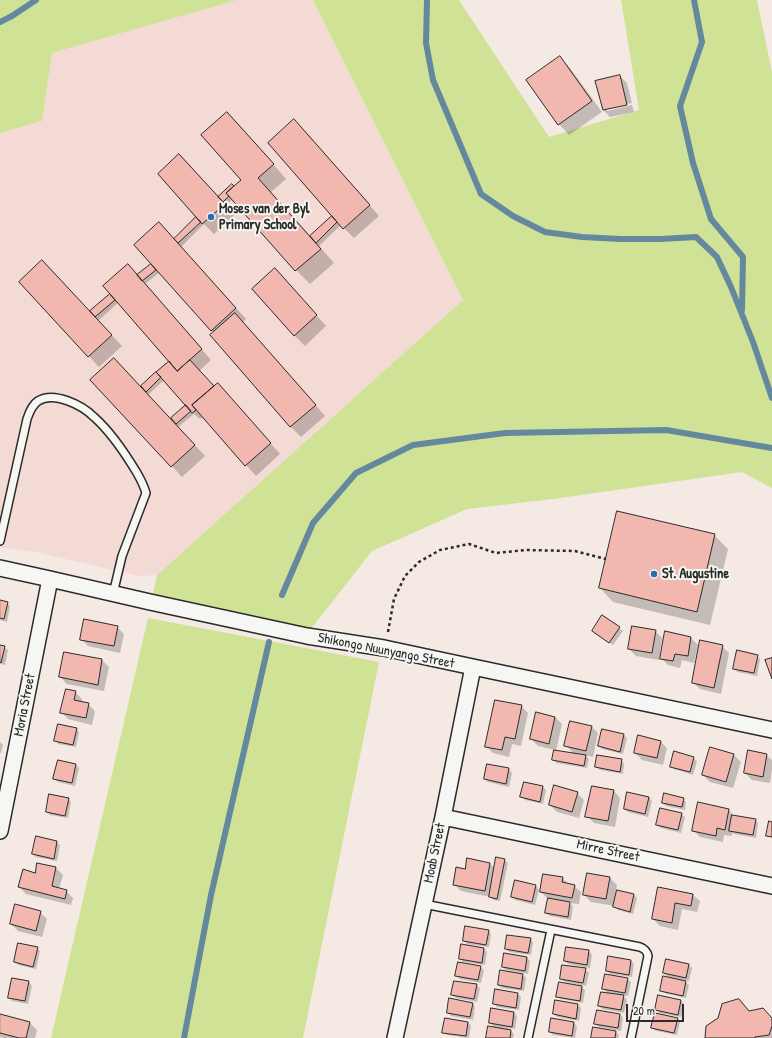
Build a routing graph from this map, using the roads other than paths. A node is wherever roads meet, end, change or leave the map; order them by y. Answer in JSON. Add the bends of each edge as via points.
{"nodes":[{"id":1,"x":0,"y":541,"type":"edge"},
{"id":2,"x":0,"y":568,"type":"edge"},
{"id":3,"x":50,"y":579,"type":"junction"},
{"id":4,"x":113,"y":594,"type":"junction"},
{"id":5,"x":473,"y":667,"type":"junction"},
{"id":6,"x":772,"y":730,"type":"edge"},
{"id":7,"x":443,"y":817,"type":"junction"},
{"id":8,"x":0,"y":831,"type":"edge"},
{"id":9,"x":772,"y":886,"type":"edge"},
{"id":10,"x":424,"y":904,"type":"junction"},
{"id":11,"x":551,"y":930,"type":"junction"},
{"id":12,"x":395,"y":1038,"type":"edge"},
{"id":13,"x":528,"y":1038,"type":"edge"},
{"id":14,"x":631,"y":1038,"type":"edge"}],
"edges":[{"from":1,"to":4,"type":"lane","via":[[26,419],[31,409],[38,401],[51,397],[75,403],[94,416],[106,429],[131,464],[146,493],[122,556]]},
{"from":2,"to":3,"type":"street","name":"Shikongo Nuunyango Street"},
{"from":3,"to":4,"type":"street","name":"Shikongo Nuunyango Street"},
{"from":3,"to":8,"type":"street","name":"Moria Street"},
{"from":4,"to":5,"type":"street","name":"Shikongo Nuunyango Street","via":[[307,636],[384,648]]},
{"from":5,"to":6,"type":"street","name":"Shikongo Nuunyango Street"},
{"from":5,"to":7,"type":"street","name":"Moab Street"},
{"from":7,"to":9,"type":"street","name":"Mirre Street"},
{"from":7,"to":10,"type":"street","name":"Moab Street"},
{"from":10,"to":11,"type":"lane"},
{"from":10,"to":12,"type":"street","name":"Moab Street"},
{"from":11,"to":13,"type":"lane"},
{"from":11,"to":14,"type":"lane","via":[[640,947],[647,952]]}]}
